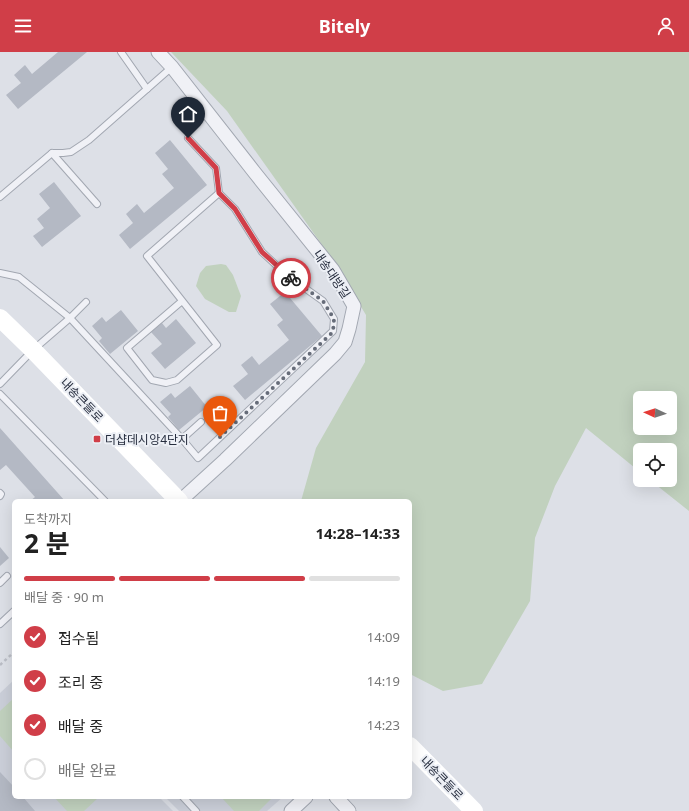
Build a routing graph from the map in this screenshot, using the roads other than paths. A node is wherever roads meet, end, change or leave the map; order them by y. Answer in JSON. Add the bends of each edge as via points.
{"nodes":[{"id":1,"x":121,"y":52,"type":"edge"},
{"id":2,"x":158,"y":52,"type":"edge"},
{"id":3,"x":172,"y":67,"type":"junction"},
{"id":4,"x":147,"y":89,"type":"junction"},
{"id":5,"x":188,"y":138,"type":"dead end"},
{"id":6,"x":52,"y":153,"type":"junction"},
{"id":7,"x":219,"y":193,"type":"junction"},
{"id":8,"x":0,"y":198,"type":"edge"},
{"id":9,"x":97,"y":204,"type":"dead end"},
{"id":10,"x":0,"y":273,"type":"edge"},
{"id":11,"x":182,"y":301,"type":"junction"},
{"id":12,"x":86,"y":302,"type":"dead end"},
{"id":13,"x":0,"y":318,"type":"edge"},
{"id":14,"x":70,"y":318,"type":"junction"},
{"id":15,"x":33,"y":350,"type":"junction"},
{"id":16,"x":0,"y":384,"type":"edge"},
{"id":17,"x":0,"y":394,"type":"edge"},
{"id":18,"x":202,"y":422,"type":"dead end"},
{"id":19,"x":182,"y":439,"type":"junction"},
{"id":20,"x":103,"y":499,"type":"edge"},
{"id":21,"x":177,"y":499,"type":"edge"},
{"id":22,"x":181,"y":499,"type":"edge"},
{"id":23,"x":7,"y":576,"type":"dead end"},
{"id":24,"x":0,"y":583,"type":"edge"},
{"id":25,"x":12,"y":613,"type":"edge"},
{"id":26,"x":0,"y":624,"type":"edge"},
{"id":27,"x":412,"y":748,"type":"edge"},
{"id":28,"x":186,"y":799,"type":"edge"},
{"id":29,"x":304,"y":799,"type":"edge"},
{"id":30,"x":338,"y":799,"type":"edge"},
{"id":31,"x":196,"y":811,"type":"edge"},
{"id":32,"x":291,"y":811,"type":"edge"},
{"id":33,"x":349,"y":811,"type":"edge"},
{"id":34,"x":474,"y":811,"type":"edge"}],
"edges":[{"from":1,"to":4,"type":"lane"},
{"from":2,"to":3,"type":"street","name":"내송대방길"},
{"from":3,"to":4,"type":"lane"},
{"from":3,"to":22,"type":"street","name":"내송대방길","via":[[333,270],[354,306],[345,342],[336,354]]},
{"from":4,"to":6,"type":"lane","via":[[89,140],[71,152]]},
{"from":5,"to":7,"type":"lane","via":[[216,168]]},
{"from":6,"to":8,"type":"lane"},
{"from":6,"to":9,"type":"lane"},
{"from":7,"to":11,"type":"lane","via":[[147,256]]},
{"from":7,"to":19,"type":"lane","via":[[235,209],[262,252],[288,276],[323,301],[334,319],[333,332],[198,458]]},
{"from":10,"to":14,"type":"lane","via":[[19,277]]},
{"from":11,"to":11,"type":"lane","via":[[217,345],[178,380],[166,383],[152,380],[127,348]]},
{"from":12,"to":14,"type":"lane"},
{"from":13,"to":15,"type":"street","name":"내송큰들로"},
{"from":14,"to":15,"type":"lane"},
{"from":14,"to":19,"type":"lane"},
{"from":15,"to":16,"type":"lane"},
{"from":15,"to":21,"type":"street","name":"내송큰들로"},
{"from":17,"to":20,"type":"lane"},
{"from":18,"to":19,"type":"lane"},
{"from":23,"to":24,"type":"lane"},
{"from":25,"to":26,"type":"lane"},
{"from":27,"to":34,"type":"street","name":"내송큰들로"},
{"from":28,"to":31,"type":"lane"},
{"from":29,"to":32,"type":"street"},
{"from":30,"to":33,"type":"street"}]}
